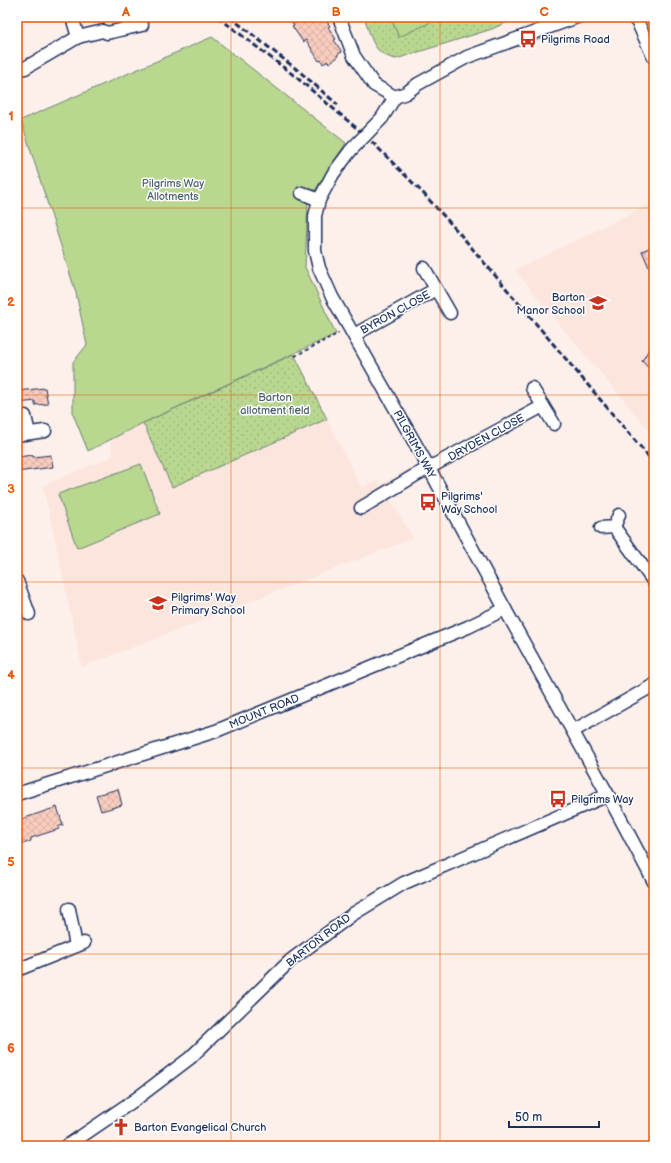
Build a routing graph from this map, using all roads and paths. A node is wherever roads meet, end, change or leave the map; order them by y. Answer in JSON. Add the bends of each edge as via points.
{"nodes":[{"id":1,"x":72,"y":17,"type":"edge"},
{"id":2,"x":339,"y":17,"type":"edge"},
{"id":3,"x":576,"y":17,"type":"edge"},
{"id":4,"x":633,"y":17,"type":"edge"},
{"id":5,"x":142,"y":25,"type":"dead end"},
{"id":6,"x":78,"y":37,"type":"junction"},
{"id":7,"x":650,"y":38,"type":"edge"},
{"id":8,"x":654,"y":58,"type":"edge"},
{"id":9,"x":17,"y":70,"type":"edge"},
{"id":10,"x":395,"y":97,"type":"junction"},
{"id":11,"x":302,"y":194,"type":"dead end"},
{"id":12,"x":318,"y":200,"type":"junction"},
{"id":13,"x":424,"y":268,"type":"dead end"},
{"id":14,"x":436,"y":289,"type":"junction"},
{"id":15,"x":450,"y":313,"type":"dead end"},
{"id":16,"x":351,"y":331,"type":"junction"},
{"id":17,"x":295,"y":356,"type":"dead end"},
{"id":18,"x":532,"y":388,"type":"dead end"},
{"id":19,"x":543,"y":406,"type":"junction"},
{"id":20,"x":25,"y":416,"type":"dead end"},
{"id":21,"x":554,"y":424,"type":"dead end"},
{"id":22,"x":45,"y":431,"type":"dead end"},
{"id":23,"x":23,"y":434,"type":"edge"},
{"id":24,"x":429,"y":468,"type":"junction"},
{"id":25,"x":361,"y":508,"type":"dead end"},
{"id":26,"x":619,"y":515,"type":"dead end"},
{"id":27,"x":614,"y":527,"type":"junction"},
{"id":28,"x":601,"y":528,"type":"dead end"},
{"id":29,"x":17,"y":581,"type":"edge"},
{"id":30,"x":654,"y":582,"type":"edge"},
{"id":31,"x":19,"y":595,"type":"edge"},
{"id":32,"x":504,"y":609,"type":"junction"},
{"id":33,"x":29,"y":614,"type":"dead end"},
{"id":34,"x":654,"y":685,"type":"edge"},
{"id":35,"x":573,"y":731,"type":"junction"},
{"id":36,"x":17,"y":794,"type":"edge"},
{"id":37,"x":608,"y":795,"type":"junction"},
{"id":38,"x":654,"y":882,"type":"edge"},
{"id":39,"x":69,"y":909,"type":"dead end"},
{"id":40,"x":17,"y":970,"type":"edge"},
{"id":41,"x":67,"y":1146,"type":"edge"}],
"edges":[{"from":1,"to":6,"type":"street"},
{"from":2,"to":10,"type":"street","via":[[354,56],[374,85]]},
{"from":3,"to":10,"type":"street","via":[[531,38],[467,58]]},
{"from":4,"to":7,"type":"street"},
{"from":5,"to":6,"type":"street"},
{"from":6,"to":9,"type":"street"},
{"from":7,"to":8,"type":"street"},
{"from":10,"to":12,"type":"street","name":"PILGRIMS WAY","bridge":true,"via":[[382,118],[351,150],[333,174]]},
{"from":11,"to":12,"type":"street"},
{"from":12,"to":16,"type":"street","name":"PILGRIMS WAY","via":[[315,216],[315,251],[319,268]]},
{"from":13,"to":14,"type":"street","name":"BYRON CLOSE"},
{"from":14,"to":15,"type":"street","name":"BYRON CLOSE"},
{"from":14,"to":16,"type":"street","name":"BYRON CLOSE"},
{"from":16,"to":17,"type":"path"},
{"from":16,"to":24,"type":"street","name":"PILGRIMS WAY"},
{"from":18,"to":19,"type":"street"},
{"from":19,"to":21,"type":"street"},
{"from":19,"to":24,"type":"street","name":"DRYDEN CLOSE"},
{"from":20,"to":23,"type":"street"},
{"from":22,"to":23,"type":"street"},
{"from":24,"to":25,"type":"street","name":"DRYDEN CLOSE"},
{"from":24,"to":32,"type":"street","name":"PILGRIMS WAY"},
{"from":26,"to":27,"type":"street"},
{"from":27,"to":28,"type":"street"},
{"from":27,"to":30,"type":"street"},
{"from":29,"to":31,"type":"street"},
{"from":31,"to":33,"type":"street"},
{"from":32,"to":35,"type":"street","name":"PILGRIMS WAY"},
{"from":32,"to":36,"type":"street","name":"MOUNT ROAD","via":[[468,627],[216,731]]},
{"from":34,"to":35,"type":"street"},
{"from":35,"to":37,"type":"street","name":"PILGRIMS WAY"},
{"from":37,"to":38,"type":"street","name":"PILGRIMS WAY"},
{"from":37,"to":41,"type":"street","name":"BARTON ROAD","via":[[404,883],[353,914],[291,960],[190,1058]]},
{"from":39,"to":40,"type":"street","via":[[80,944]]}]}
